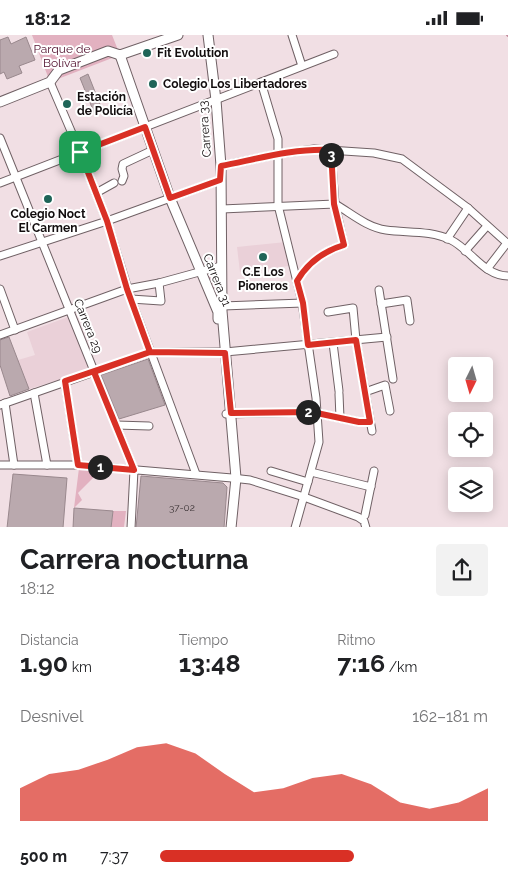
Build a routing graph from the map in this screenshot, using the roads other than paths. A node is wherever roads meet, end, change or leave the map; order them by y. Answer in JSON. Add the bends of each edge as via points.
{"nodes":[{"id":1,"x":178,"y":35,"type":"edge"},
{"id":2,"x":208,"y":35,"type":"edge"},
{"id":3,"x":292,"y":35,"type":"edge"},
{"id":4,"x":334,"y":54,"type":"dead end"},
{"id":5,"x":120,"y":55,"type":"junction"},
{"id":6,"x":302,"y":66,"type":"junction"},
{"id":7,"x":50,"y":82,"type":"junction"},
{"id":8,"x":261,"y":82,"type":"junction"},
{"id":9,"x":216,"y":100,"type":"junction"},
{"id":10,"x":0,"y":102,"type":"edge"},
{"id":11,"x":145,"y":127,"type":"junction"},
{"id":12,"x":0,"y":138,"type":"edge"},
{"id":13,"x":153,"y":150,"type":"junction"},
{"id":14,"x":331,"y":150,"type":"junction"},
{"id":15,"x":80,"y":152,"type":"junction"},
{"id":16,"x":278,"y":154,"type":"junction"},
{"id":17,"x":221,"y":166,"type":"junction"},
{"id":18,"x":16,"y":177,"type":"junction"},
{"id":19,"x":220,"y":180,"type":"junction"},
{"id":20,"x":122,"y":181,"type":"dead end"},
{"id":21,"x":0,"y":183,"type":"edge"},
{"id":22,"x":114,"y":183,"type":"dead end"},
{"id":23,"x":96,"y":193,"type":"junction"},
{"id":24,"x":170,"y":198,"type":"junction"},
{"id":25,"x":334,"y":204,"type":"junction"},
{"id":26,"x":278,"y":205,"type":"junction"},
{"id":27,"x":468,"y":208,"type":"junction"},
{"id":28,"x":222,"y":209,"type":"junction"},
{"id":29,"x":107,"y":221,"type":"junction"},
{"id":30,"x":487,"y":226,"type":"junction"},
{"id":31,"x":447,"y":239,"type":"junction"},
{"id":32,"x":42,"y":242,"type":"junction"},
{"id":33,"x":507,"y":244,"type":"edge"},
{"id":34,"x":465,"y":251,"type":"junction"},
{"id":35,"x":0,"y":256,"type":"edge"},
{"id":36,"x":221,"y":266,"type":"junction"},
{"id":37,"x":488,"y":269,"type":"junction"},
{"id":38,"x":201,"y":273,"type":"junction"},
{"id":39,"x":508,"y":276,"type":"edge"},
{"id":40,"x":297,"y":281,"type":"junction"},
{"id":41,"x":159,"y":283,"type":"junction"},
{"id":42,"x":127,"y":289,"type":"junction"},
{"id":43,"x":379,"y":290,"type":"dead end"},
{"id":44,"x":1,"y":293,"type":"edge"},
{"id":45,"x":131,"y":299,"type":"junction"},
{"id":46,"x":303,"y":303,"type":"junction"},
{"id":47,"x":381,"y":304,"type":"junction"},
{"id":48,"x":222,"y":309,"type":"junction"},
{"id":49,"x":70,"y":311,"type":"junction"},
{"id":50,"x":328,"y":312,"type":"dead end"},
{"id":51,"x":410,"y":321,"type":"dead end"},
{"id":52,"x":15,"y":330,"type":"junction"},
{"id":53,"x":0,"y":335,"type":"edge"},
{"id":54,"x":387,"y":337,"type":"junction"},
{"id":55,"x":356,"y":340,"type":"junction"},
{"id":56,"x":333,"y":343,"type":"junction"},
{"id":57,"x":308,"y":345,"type":"junction"},
{"id":58,"x":150,"y":352,"type":"junction"},
{"id":59,"x":223,"y":353,"type":"junction"},
{"id":60,"x":94,"y":372,"type":"junction"},
{"id":61,"x":393,"y":379,"type":"dead end"},
{"id":62,"x":65,"y":381,"type":"junction"},
{"id":63,"x":365,"y":392,"type":"junction"},
{"id":64,"x":34,"y":393,"type":"junction"},
{"id":65,"x":3,"y":404,"type":"edge"},
{"id":66,"x":390,"y":411,"type":"dead end"},
{"id":67,"x":317,"y":413,"type":"junction"},
{"id":68,"x":228,"y":414,"type":"junction"},
{"id":69,"x":340,"y":418,"type":"junction"},
{"id":70,"x":370,"y":422,"type":"junction"},
{"id":71,"x":116,"y":425,"type":"junction"},
{"id":72,"x":149,"y":426,"type":"dead end"},
{"id":73,"x":372,"y":431,"type":"dead end"},
{"id":74,"x":0,"y":465,"type":"edge"},
{"id":75,"x":14,"y":465,"type":"junction"},
{"id":76,"x":47,"y":465,"type":"junction"},
{"id":77,"x":78,"y":465,"type":"junction"},
{"id":78,"x":134,"y":470,"type":"junction"},
{"id":79,"x":271,"y":471,"type":"dead end"},
{"id":80,"x":374,"y":471,"type":"dead end"},
{"id":81,"x":310,"y":472,"type":"junction"},
{"id":82,"x":196,"y":474,"type":"junction"},
{"id":83,"x":234,"y":478,"type":"junction"},
{"id":84,"x":308,"y":482,"type":"junction"},
{"id":85,"x":371,"y":487,"type":"junction"},
{"id":86,"x":304,"y":497,"type":"junction"},
{"id":87,"x":365,"y":521,"type":"edge"},
{"id":88,"x":131,"y":527,"type":"edge"},
{"id":89,"x":226,"y":527,"type":"edge"},
{"id":90,"x":231,"y":527,"type":"edge"},
{"id":91,"x":295,"y":527,"type":"edge"}],
"edges":[{"from":1,"to":5,"type":"main road"},
{"from":2,"to":9,"type":"main road","name":"Carrera 33"},
{"from":3,"to":6,"type":"street"},
{"from":4,"to":6,"type":"street"},
{"from":5,"to":7,"type":"main road","via":[[108,51],[59,70]]},
{"from":5,"to":11,"type":"main road","name":"Carrera 31"},
{"from":6,"to":8,"type":"street"},
{"from":7,"to":10,"type":"main road"},
{"from":7,"to":15,"type":"street"},
{"from":8,"to":9,"type":"street"},
{"from":8,"to":16,"type":"street","via":[[278,139]]},
{"from":9,"to":11,"type":"street"},
{"from":9,"to":17,"type":"main road","name":"Carrera 33"},
{"from":11,"to":13,"type":"main road","name":"Carrera 31"},
{"from":11,"to":15,"type":"street"},
{"from":12,"to":18,"type":"street","name":"Carrera 29"},
{"from":13,"to":20,"type":"street","via":[[123,164]]},
{"from":13,"to":24,"type":"main road","name":"Carrera 31"},
{"from":14,"to":16,"type":"street"},
{"from":14,"to":25,"type":"street"},
{"from":14,"to":27,"type":"street","via":[[402,159]]},
{"from":15,"to":18,"type":"street"},
{"from":15,"to":23,"type":"street"},
{"from":16,"to":17,"type":"street"},
{"from":16,"to":26,"type":"street"},
{"from":17,"to":19,"type":"main road","name":"Carrera 33"},
{"from":18,"to":21,"type":"street"},
{"from":18,"to":32,"type":"street","name":"Carrera 29"},
{"from":19,"to":24,"type":"street"},
{"from":19,"to":28,"type":"main road","name":"Carrera 33"},
{"from":22,"to":23,"type":"street"},
{"from":23,"to":29,"type":"street"},
{"from":24,"to":29,"type":"street"},
{"from":24,"to":38,"type":"main road","name":"Carrera 31"},
{"from":25,"to":26,"type":"street"},
{"from":25,"to":31,"type":"street","via":[[365,223],[385,230],[432,234]]},
{"from":25,"to":40,"type":"street","via":[[344,245],[327,250]]},
{"from":26,"to":28,"type":"street"},
{"from":26,"to":40,"type":"street"},
{"from":27,"to":30,"type":"street"},
{"from":27,"to":31,"type":"street"},
{"from":28,"to":36,"type":"main road","name":"Carrera 33"},
{"from":29,"to":32,"type":"street"},
{"from":29,"to":42,"type":"street"},
{"from":30,"to":33,"type":"street"},
{"from":30,"to":34,"type":"street"},
{"from":31,"to":34,"type":"street"},
{"from":32,"to":35,"type":"street"},
{"from":32,"to":49,"type":"street","name":"Carrera 29"},
{"from":33,"to":37,"type":"street"},
{"from":34,"to":37,"type":"street"},
{"from":36,"to":38,"type":"street"},
{"from":36,"to":48,"type":"main road","name":"Carrera 33"},
{"from":37,"to":39,"type":"street","via":[[495,275]]},
{"from":38,"to":41,"type":"street"},
{"from":38,"to":59,"type":"main road","name":"Carrera 31","via":[[218,312]]},
{"from":40,"to":46,"type":"street"},
{"from":41,"to":42,"type":"street"},
{"from":41,"to":45,"type":"street","via":[[161,301]]},
{"from":42,"to":45,"type":"street"},
{"from":42,"to":49,"type":"street"},
{"from":43,"to":47,"type":"street"},
{"from":44,"to":52,"type":"street"},
{"from":45,"to":58,"type":"street"},
{"from":46,"to":48,"type":"street"},
{"from":46,"to":57,"type":"street"},
{"from":47,"to":51,"type":"street","via":[[407,300]]},
{"from":47,"to":54,"type":"street"},
{"from":48,"to":59,"type":"main road","name":"Carrera 31"},
{"from":49,"to":52,"type":"street"},
{"from":49,"to":60,"type":"street","name":"Carrera 29"},
{"from":50,"to":55,"type":"street","via":[[353,308]]},
{"from":52,"to":53,"type":"street"},
{"from":54,"to":55,"type":"street"},
{"from":54,"to":61,"type":"street"},
{"from":55,"to":56,"type":"street"},
{"from":55,"to":63,"type":"street"},
{"from":56,"to":57,"type":"street"},
{"from":56,"to":69,"type":"street"},
{"from":57,"to":59,"type":"street"},
{"from":57,"to":67,"type":"street"},
{"from":58,"to":59,"type":"street"},
{"from":58,"to":60,"type":"street"},
{"from":58,"to":82,"type":"street"},
{"from":59,"to":68,"type":"main road","name":"Carrera 31"},
{"from":60,"to":62,"type":"street"},
{"from":60,"to":71,"type":"street","name":"Carrera 29"},
{"from":62,"to":64,"type":"street"},
{"from":62,"to":77,"type":"street"},
{"from":63,"to":66,"type":"street","via":[[385,385]]},
{"from":63,"to":70,"type":"street"},
{"from":64,"to":65,"type":"street"},
{"from":64,"to":76,"type":"street"},
{"from":65,"to":75,"type":"street"},
{"from":67,"to":68,"type":"street"},
{"from":67,"to":69,"type":"street"},
{"from":67,"to":81,"type":"street","via":[[319,442]]},
{"from":68,"to":83,"type":"main road","name":"Carrera 31"},
{"from":69,"to":70,"type":"street"},
{"from":70,"to":73,"type":"street"},
{"from":71,"to":72,"type":"street"},
{"from":71,"to":78,"type":"street","name":"Carrera 29"},
{"from":74,"to":75,"type":"street"},
{"from":75,"to":76,"type":"street"},
{"from":76,"to":77,"type":"street"},
{"from":77,"to":78,"type":"street"},
{"from":78,"to":82,"type":"street"},
{"from":78,"to":88,"type":"street","name":"Carrera 29"},
{"from":79,"to":84,"type":"street"},
{"from":80,"to":85,"type":"street"},
{"from":81,"to":84,"type":"street"},
{"from":81,"to":85,"type":"street"},
{"from":82,"to":83,"type":"street"},
{"from":83,"to":86,"type":"street"},
{"from":83,"to":89,"type":"main road","name":"Carrera 31"},
{"from":83,"to":90,"type":"main road","name":"Carrera 31"},
{"from":84,"to":86,"type":"street"},
{"from":85,"to":87,"type":"street"},
{"from":86,"to":87,"type":"street"},
{"from":86,"to":91,"type":"street"}]}
